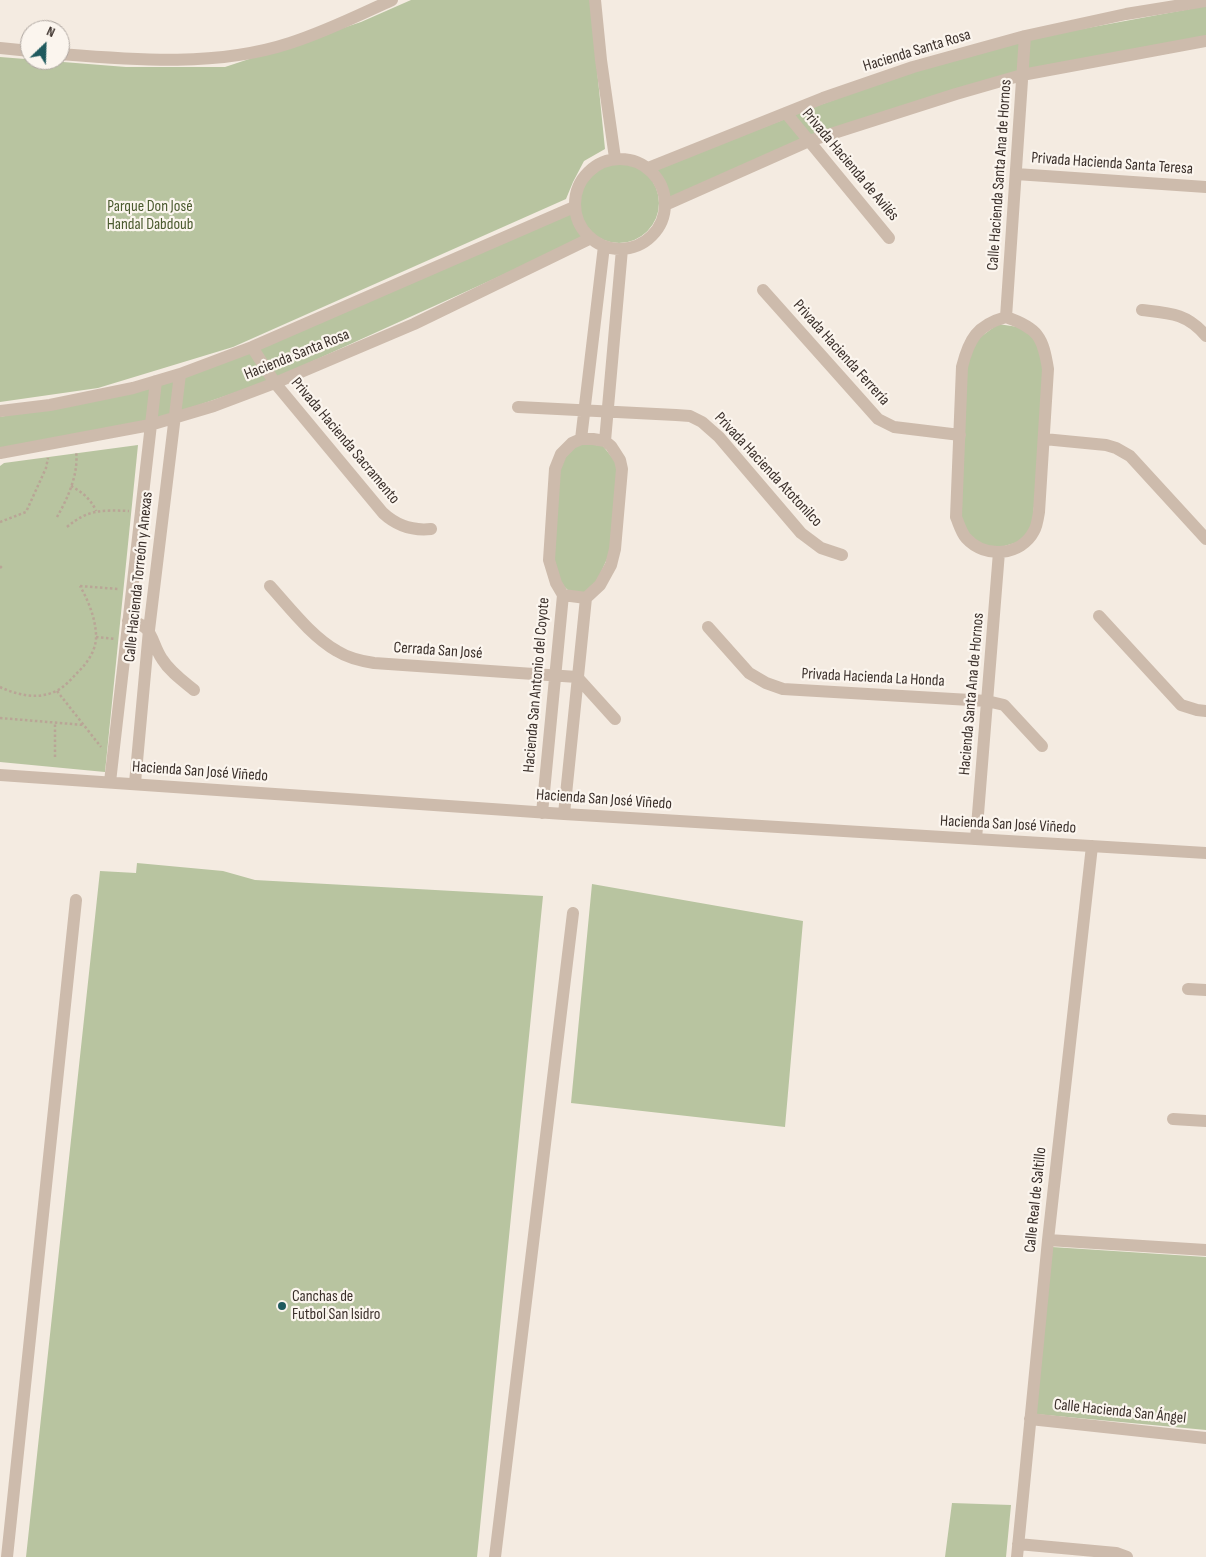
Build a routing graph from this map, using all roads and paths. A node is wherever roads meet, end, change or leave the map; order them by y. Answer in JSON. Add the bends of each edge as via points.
{"nodes":[{"id":1,"x":392,"y":0,"type":"edge"},
{"id":2,"x":595,"y":0,"type":"edge"},
{"id":3,"x":1206,"y":1,"type":"edge"},
{"id":4,"x":1025,"y":36,"type":"junction"},
{"id":5,"x":1206,"y":41,"type":"edge"},
{"id":6,"x":0,"y":48,"type":"edge"},
{"id":7,"x":20,"y":50,"type":"edge"},
{"id":8,"x":70,"y":54,"type":"edge"},
{"id":9,"x":1022,"y":75,"type":"junction"},
{"id":10,"x":786,"y":114,"type":"junction"},
{"id":11,"x":809,"y":141,"type":"junction"},
{"id":12,"x":615,"y":158,"type":"junction"},
{"id":13,"x":648,"y":168,"type":"junction"},
{"id":14,"x":1016,"y":174,"type":"junction"},
{"id":15,"x":1206,"y":187,"type":"edge"},
{"id":16,"x":665,"y":205,"type":"junction"},
{"id":17,"x":574,"y":207,"type":"junction"},
{"id":18,"x":591,"y":238,"type":"junction"},
{"id":19,"x":889,"y":238,"type":"dead end"},
{"id":20,"x":604,"y":246,"type":"junction"},
{"id":21,"x":622,"y":249,"type":"junction"},
{"id":22,"x":763,"y":290,"type":"dead end"},
{"id":23,"x":1142,"y":310,"type":"dead end"},
{"id":24,"x":1006,"y":318,"type":"junction"},
{"id":25,"x":1206,"y":336,"type":"edge"},
{"id":26,"x":252,"y":347,"type":"junction"},
{"id":27,"x":180,"y":374,"type":"junction"},
{"id":28,"x":156,"y":381,"type":"junction"},
{"id":29,"x":275,"y":383,"type":"junction"},
{"id":30,"x":518,"y":408,"type":"dead end"},
{"id":31,"x":585,"y":410,"type":"junction"},
{"id":32,"x":607,"y":411,"type":"junction"},
{"id":33,"x":0,"y":412,"type":"edge"},
{"id":34,"x":174,"y":418,"type":"junction"},
{"id":35,"x":150,"y":425,"type":"junction"},
{"id":36,"x":960,"y":435,"type":"junction"},
{"id":37,"x":581,"y":439,"type":"junction"},
{"id":38,"x":1044,"y":439,"type":"junction"},
{"id":39,"x":74,"y":440,"type":"junction"},
{"id":40,"x":604,"y":441,"type":"junction"},
{"id":41,"x":51,"y":444,"type":"junction"},
{"id":42,"x":0,"y":453,"type":"edge"},
{"id":43,"x":71,"y":486,"type":"junction"},
{"id":44,"x":96,"y":511,"type":"junction"},
{"id":45,"x":140,"y":511,"type":"junction"},
{"id":46,"x":57,"y":517,"type":"dead end"},
{"id":47,"x":0,"y":522,"type":"edge"},
{"id":48,"x":67,"y":527,"type":"dead end"},
{"id":49,"x":431,"y":529,"type":"dead end"},
{"id":50,"x":1206,"y":539,"type":"edge"},
{"id":51,"x":999,"y":552,"type":"junction"},
{"id":52,"x":842,"y":554,"type":"dead end"},
{"id":53,"x":270,"y":586,"type":"dead end"},
{"id":54,"x":131,"y":590,"type":"junction"},
{"id":55,"x":563,"y":595,"type":"junction"},
{"id":56,"x":586,"y":598,"type":"junction"},
{"id":57,"x":1099,"y":616,"type":"dead end"},
{"id":58,"x":128,"y":621,"type":"junction"},
{"id":59,"x":708,"y":627,"type":"dead end"},
{"id":60,"x":148,"y":630,"type":"junction"},
{"id":61,"x":96,"y":637,"type":"junction"},
{"id":62,"x":126,"y":640,"type":"junction"},
{"id":63,"x":556,"y":675,"type":"junction"},
{"id":64,"x":577,"y":677,"type":"junction"},
{"id":65,"x":0,"y":687,"type":"edge"},
{"id":66,"x":194,"y":690,"type":"dead end"},
{"id":67,"x":57,"y":691,"type":"junction"},
{"id":68,"x":987,"y":702,"type":"junction"},
{"id":69,"x":1206,"y":711,"type":"edge"},
{"id":70,"x":0,"y":718,"type":"edge"},
{"id":71,"x":615,"y":719,"type":"dead end"},
{"id":72,"x":56,"y":723,"type":"junction"},
{"id":73,"x":84,"y":725,"type":"junction"},
{"id":74,"x":1042,"y":746,"type":"dead end"},
{"id":75,"x":104,"y":751,"type":"dead end"},
{"id":76,"x":54,"y":757,"type":"dead end"},
{"id":77,"x":0,"y":775,"type":"edge"},
{"id":78,"x":110,"y":782,"type":"junction"},
{"id":79,"x":135,"y":783,"type":"junction"},
{"id":80,"x":542,"y":813,"type":"junction"},
{"id":81,"x":564,"y":814,"type":"junction"},
{"id":82,"x":976,"y":839,"type":"junction"},
{"id":83,"x":1092,"y":846,"type":"junction"},
{"id":84,"x":1206,"y":853,"type":"edge"},
{"id":85,"x":76,"y":900,"type":"dead end"},
{"id":86,"x":573,"y":913,"type":"dead end"},
{"id":87,"x":1188,"y":989,"type":"dead end"},
{"id":88,"x":1206,"y":990,"type":"edge"},
{"id":89,"x":1173,"y":1119,"type":"dead end"},
{"id":90,"x":1206,"y":1121,"type":"edge"},
{"id":91,"x":1048,"y":1240,"type":"junction"},
{"id":92,"x":1206,"y":1250,"type":"edge"},
{"id":93,"x":1030,"y":1419,"type":"junction"},
{"id":94,"x":1206,"y":1438,"type":"edge"},
{"id":95,"x":1017,"y":1551,"type":"edge"},
{"id":96,"x":7,"y":1557,"type":"edge"},
{"id":97,"x":495,"y":1557,"type":"edge"},
{"id":98,"x":1127,"y":1557,"type":"edge"}],
"edges":[{"from":1,"to":8,"type":"street","via":[[290,44],[237,56],[200,59]]},
{"from":2,"to":12,"type":"street"},
{"from":3,"to":4,"type":"street","name":"Hacienda Santa Rosa"},
{"from":4,"to":9,"type":"street","name":"Calle Hacienda Santa Ana de Hornos"},
{"from":4,"to":10,"type":"street","name":"Hacienda Santa Rosa","via":[[913,68]]},
{"from":5,"to":9,"type":"street"},
{"from":6,"to":7,"type":"street"},
{"from":9,"to":11,"type":"street"},
{"from":9,"to":14,"type":"street","name":"Calle Hacienda Santa Ana de Hornos"},
{"from":10,"to":11,"type":"street","name":"Privada Hacienda de Avilés"},
{"from":10,"to":13,"type":"street","name":"Hacienda Santa Rosa"},
{"from":11,"to":16,"type":"street"},
{"from":11,"to":19,"type":"street","name":"Privada Hacienda de Avilés"},
{"from":12,"to":13,"type":"street","via":[[638,162]]},
{"from":12,"to":17,"type":"street","via":[[593,166],[585,174],[575,195]]},
{"from":13,"to":16,"type":"street","via":[[664,191]]},
{"from":14,"to":15,"type":"street","name":"Privada Hacienda Santa Teresa"},
{"from":14,"to":24,"type":"street","name":"Calle Hacienda Santa Ana de Hornos"},
{"from":16,"to":21,"type":"street","via":[[659,227],[652,236],[643,243]]},
{"from":17,"to":18,"type":"street","via":[[580,224]]},
{"from":17,"to":26,"type":"street","name":"Hacienda Santa Rosa"},
{"from":18,"to":20,"type":"street"},
{"from":18,"to":29,"type":"street","name":"Hacienda Santa Rosa","via":[[414,324]]},
{"from":20,"to":21,"type":"street"},
{"from":20,"to":31,"type":"street"},
{"from":21,"to":32,"type":"street"},
{"from":22,"to":36,"type":"street","name":"Privada Hacienda Ferrería","via":[[878,419],[894,428]]},
{"from":23,"to":25,"type":"street","via":[[1186,318]]},
{"from":24,"to":36,"type":"street","via":[[985,326],[970,341],[965,353]]},
{"from":24,"to":38,"type":"street","via":[[1037,333],[1046,352]]},
{"from":26,"to":27,"type":"street","name":"Hacienda Santa Rosa"},
{"from":26,"to":29,"type":"street","name":"Privada Hacienda Sacramento"},
{"from":27,"to":28,"type":"street","name":"Hacienda Santa Rosa"},
{"from":27,"to":34,"type":"street","name":"Calle Hacienda Torreón y Anexas"},
{"from":28,"to":33,"type":"street","name":"Hacienda Santa Rosa","via":[[50,405]]},
{"from":28,"to":35,"type":"street","name":"Calle Hacienda Torreón y Anexas"},
{"from":29,"to":34,"type":"street","name":"Hacienda Santa Rosa"},
{"from":29,"to":49,"type":"street","name":"Privada Hacienda Sacramento","via":[[390,520],[413,529]]},
{"from":30,"to":31,"type":"street","name":"Privada Hacienda Atotonilco"},
{"from":31,"to":32,"type":"street","name":"Privada Hacienda Atotonilco"},
{"from":31,"to":37,"type":"street"},
{"from":32,"to":40,"type":"street"},
{"from":32,"to":52,"type":"street","name":"Privada Hacienda Atotonilco","via":[[690,416],[702,422],[719,437],[801,533],[821,548]]},
{"from":34,"to":35,"type":"street","name":"Hacienda Santa Rosa"},
{"from":34,"to":60,"type":"street","name":"Calle Hacienda Torreón y Anexas"},
{"from":35,"to":39,"type":"street","name":"Hacienda Santa Rosa"},
{"from":35,"to":45,"type":"street","name":"Calle Hacienda Torreón y Anexas"},
{"from":36,"to":51,"type":"street","via":[[956,517],[966,538],[989,552]]},
{"from":37,"to":40,"type":"street"},
{"from":37,"to":55,"type":"street","name":"Hacienda San Antonio del Coyote","via":[[562,454],[555,470],[549,560]]},
{"from":38,"to":50,"type":"street","via":[[1106,445],[1130,456]]},
{"from":38,"to":51,"type":"street","via":[[1035,531],[1021,545]]},
{"from":39,"to":41,"type":"street","name":"Hacienda Santa Rosa"},
{"from":39,"to":43,"type":"path","via":[[77,460]]},
{"from":40,"to":56,"type":"street","via":[[616,451],[622,469],[615,549],[606,576]]},
{"from":41,"to":42,"type":"street","name":"Hacienda Santa Rosa"},
{"from":41,"to":47,"type":"path","via":[[46,468],[26,512]]},
{"from":43,"to":44,"type":"path","via":[[90,500]]},
{"from":43,"to":46,"type":"path"},
{"from":44,"to":45,"type":"path"},
{"from":44,"to":48,"type":"path","via":[[78,517]]},
{"from":45,"to":54,"type":"street","name":"Calle Hacienda Torreón y Anexas"},
{"from":51,"to":68,"type":"street","name":"Hacienda Santa Ana de Hornos"},
{"from":53,"to":63,"type":"street","name":"Cerrada San José","via":[[324,643],[354,659]]},
{"from":54,"to":58,"type":"street","name":"Calle Hacienda Torreón y Anexas"},
{"from":54,"to":61,"type":"path","via":[[80,586],[87,599]]},
{"from":55,"to":56,"type":"street"},
{"from":55,"to":63,"type":"street","name":"Hacienda San Antonio del Coyote"},
{"from":56,"to":64,"type":"street"},
{"from":57,"to":69,"type":"street","via":[[1181,705]]},
{"from":58,"to":60,"type":"street"},
{"from":58,"to":62,"type":"street","name":"Calle Hacienda Torreón y Anexas"},
{"from":59,"to":68,"type":"street","name":"Privada Hacienda La Honda","via":[[749,673],[783,689]]},
{"from":60,"to":66,"type":"street","via":[[162,659]]},
{"from":60,"to":79,"type":"street","name":"Calle Hacienda Torreón y Anexas"},
{"from":61,"to":62,"type":"path"},
{"from":61,"to":67,"type":"path","via":[[90,659]]},
{"from":62,"to":78,"type":"street","name":"Calle Hacienda Torreón y Anexas"},
{"from":63,"to":64,"type":"street","name":"Cerrada San José"},
{"from":63,"to":80,"type":"street","name":"Hacienda San Antonio del Coyote"},
{"from":64,"to":71,"type":"street"},
{"from":64,"to":81,"type":"street"},
{"from":65,"to":67,"type":"path","via":[[26,696]]},
{"from":67,"to":73,"type":"path"},
{"from":68,"to":74,"type":"street","name":"Privada Hacienda La Honda","via":[[1004,705]]},
{"from":68,"to":82,"type":"street","name":"Hacienda Santa Ana de Hornos"},
{"from":70,"to":72,"type":"path"},
{"from":72,"to":73,"type":"path"},
{"from":72,"to":76,"type":"path"},
{"from":73,"to":75,"type":"path"},
{"from":77,"to":78,"type":"street","name":"Hacienda San José Viñedo"},
{"from":78,"to":79,"type":"street","name":"Hacienda San José Viñedo"},
{"from":79,"to":80,"type":"street","name":"Hacienda San José Viñedo"},
{"from":80,"to":81,"type":"street","name":"Hacienda San José Viñedo"},
{"from":81,"to":82,"type":"street","name":"Hacienda San José Viñedo"},
{"from":82,"to":83,"type":"street","name":"Hacienda San José Viñedo"},
{"from":83,"to":84,"type":"street","name":"Hacienda San José Viñedo"},
{"from":83,"to":91,"type":"street","name":"Calle Real de Saltillo"},
{"from":85,"to":96,"type":"street"},
{"from":86,"to":97,"type":"street"},
{"from":87,"to":88,"type":"street"},
{"from":89,"to":90,"type":"street"},
{"from":91,"to":92,"type":"street"},
{"from":91,"to":93,"type":"street","name":"Calle Real de Saltillo"},
{"from":93,"to":94,"type":"street","name":"Calle Hacienda San Ángel"},
{"from":93,"to":95,"type":"street","name":"Calle Real de Saltillo"},
{"from":95,"to":98,"type":"street","via":[[1116,1553]]}]}
